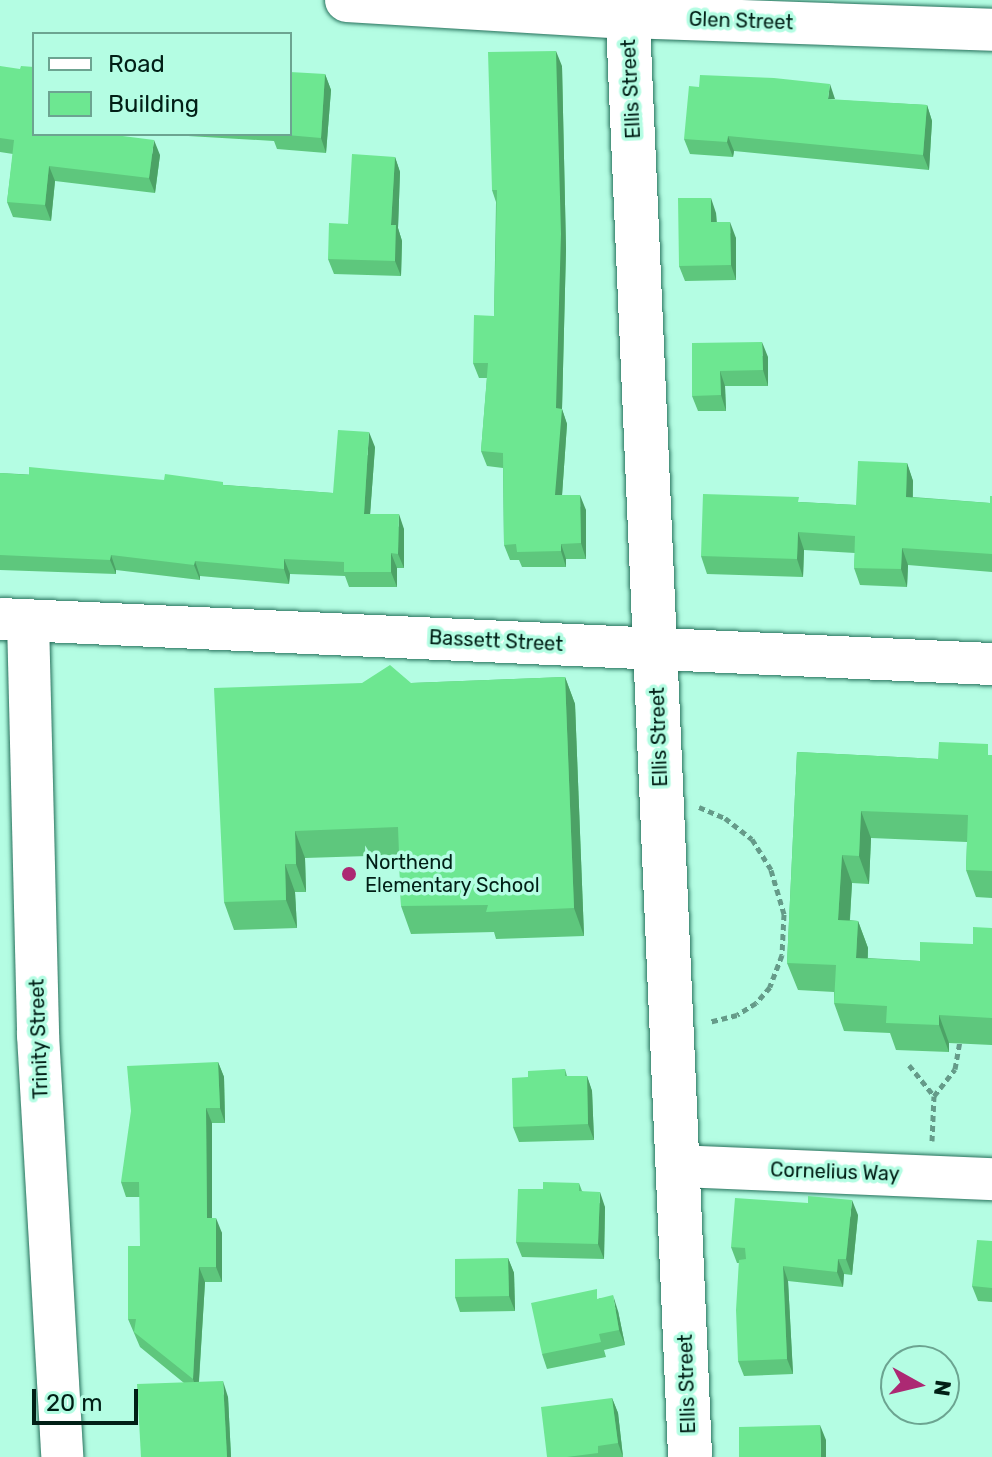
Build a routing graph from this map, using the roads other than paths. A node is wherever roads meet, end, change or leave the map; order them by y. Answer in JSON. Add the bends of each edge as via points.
{"nodes":[{"id":1,"x":347,"y":0,"type":"edge"},
{"id":2,"x":627,"y":8,"type":"edge"},
{"id":3,"x":992,"y":30,"type":"edge"},
{"id":4,"x":14,"y":620,"type":"edge"},
{"id":5,"x":656,"y":648,"type":"junction"},
{"id":6,"x":992,"y":664,"type":"edge"},
{"id":7,"x":678,"y":1166,"type":"junction"},
{"id":8,"x":992,"y":1179,"type":"edge"},
{"id":9,"x":62,"y":1457,"type":"edge"},
{"id":10,"x":690,"y":1457,"type":"edge"}],
"edges":[{"from":1,"to":2,"type":"street","name":"Glen Street"},
{"from":2,"to":3,"type":"street","name":"Glen Street"},
{"from":2,"to":5,"type":"street","name":"Ellis Street"},
{"from":4,"to":5,"type":"street","name":"Bassett Street"},
{"from":4,"to":9,"type":"street","name":"Trinity Street"},
{"from":5,"to":6,"type":"street","name":"Bassett Street"},
{"from":5,"to":7,"type":"street","name":"Ellis Street"},
{"from":7,"to":8,"type":"street","name":"Cornelius Way"},
{"from":7,"to":10,"type":"street","name":"Ellis Street"}]}
